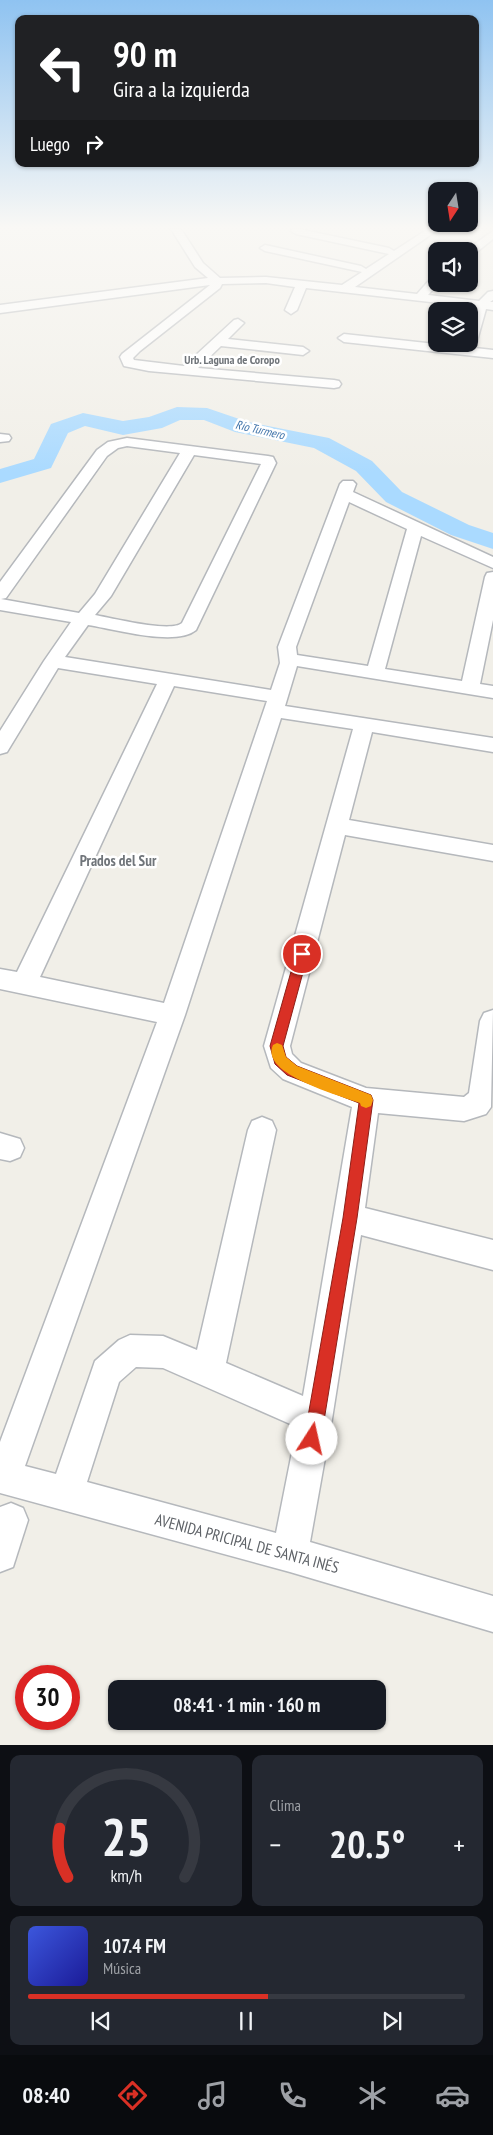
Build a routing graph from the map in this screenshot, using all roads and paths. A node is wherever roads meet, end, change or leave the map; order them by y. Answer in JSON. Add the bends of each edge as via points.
{"nodes":[{"id":1,"x":186,"y":310,"type":"edge"},
{"id":2,"x":486,"y":310,"type":"edge"},
{"id":3,"x":238,"y":323,"type":"dead end"},
{"id":4,"x":478,"y":328,"type":"edge"},
{"id":5,"x":344,"y":338,"type":"dead end"},
{"id":6,"x":218,"y":342,"type":"junction"},
{"id":7,"x":428,"y":347,"type":"edge"},
{"id":8,"x":303,"y":351,"type":"dead end"},
{"id":9,"x":476,"y":352,"type":"edge"},
{"id":10,"x":493,"y":354,"type":"edge"},
{"id":11,"x":187,"y":371,"type":"junction"},
{"id":12,"x":334,"y":384,"type":"dead end"},
{"id":13,"x":190,"y":448,"type":"junction"},
{"id":14,"x":416,"y":527,"type":"junction"},
{"id":15,"x":493,"y":563,"type":"edge"},
{"id":16,"x":493,"y":577,"type":"edge"},
{"id":17,"x":0,"y":594,"type":"edge"},
{"id":18,"x":0,"y":604,"type":"edge"},
{"id":19,"x":84,"y":618,"type":"junction"},
{"id":20,"x":289,"y":659,"type":"junction"},
{"id":21,"x":53,"y":661,"type":"junction"},
{"id":22,"x":375,"y":673,"type":"junction"},
{"id":23,"x":168,"y":680,"type":"junction"},
{"id":24,"x":470,"y":689,"type":"junction"},
{"id":25,"x":493,"y":692,"type":"edge"},
{"id":26,"x":275,"y":704,"type":"junction"},
{"id":27,"x":364,"y":725,"type":"junction"},
{"id":28,"x":493,"y":744,"type":"edge"},
{"id":29,"x":0,"y":747,"type":"edge"},
{"id":30,"x":337,"y":826,"type":"junction"},
{"id":31,"x":493,"y":853,"type":"edge"},
{"id":32,"x":0,"y":980,"type":"edge"},
{"id":33,"x":24,"y":984,"type":"junction"},
{"id":34,"x":172,"y":1015,"type":"junction"},
{"id":35,"x":493,"y":1021,"type":"edge"},
{"id":36,"x":366,"y":1100,"type":"junction"},
{"id":37,"x":262,"y":1130,"type":"dead end"},
{"id":38,"x":350,"y":1218,"type":"junction"},
{"id":39,"x":493,"y":1255,"type":"edge"},
{"id":40,"x":208,"y":1370,"type":"junction"},
{"id":41,"x":316,"y":1419,"type":"junction"},
{"id":42,"x":2,"y":1476,"type":"edge"},
{"id":43,"x":66,"y":1494,"type":"junction"},
{"id":44,"x":11,"y":1520,"type":"dead end"},
{"id":45,"x":0,"y":1554,"type":"edge"},
{"id":46,"x":290,"y":1554,"type":"junction"},
{"id":47,"x":493,"y":1614,"type":"edge"}],
"edges":[{"from":1,"to":11,"type":"street","via":[[126,357],[135,366]]},
{"from":2,"to":4,"type":"street"},
{"from":3,"to":6,"type":"street"},
{"from":5,"to":7,"type":"street"},
{"from":6,"to":8,"type":"street"},
{"from":6,"to":11,"type":"street"},
{"from":9,"to":10,"type":"street"},
{"from":11,"to":12,"type":"street"},
{"from":13,"to":17,"type":"street","via":[[128,442],[113,445],[102,453]]},
{"from":13,"to":19,"type":"street","via":[[102,596]]},
{"from":13,"to":19,"type":"street","via":[[258,457],[268,460],[269,464],[190,626],[184,631],[166,632]]},
{"from":14,"to":15,"type":"street"},
{"from":14,"to":20,"type":"street","via":[[346,489],[287,647]]},
{"from":14,"to":22,"type":"street"},
{"from":16,"to":24,"type":"street"},
{"from":18,"to":19,"type":"street"},
{"from":19,"to":21,"type":"street"},
{"from":20,"to":22,"type":"street"},
{"from":20,"to":26,"type":"street"},
{"from":21,"to":23,"type":"street"},
{"from":21,"to":29,"type":"street"},
{"from":22,"to":24,"type":"street"},
{"from":23,"to":26,"type":"street"},
{"from":23,"to":33,"type":"street"},
{"from":24,"to":25,"type":"street"},
{"from":26,"to":27,"type":"street"},
{"from":26,"to":34,"type":"street"},
{"from":27,"to":28,"type":"street"},
{"from":27,"to":30,"type":"street"},
{"from":30,"to":31,"type":"street"},
{"from":30,"to":36,"type":"street","via":[[277,1046],[280,1060],[292,1071]]},
{"from":32,"to":33,"type":"street"},
{"from":33,"to":34,"type":"street"},
{"from":34,"to":42,"type":"street"},
{"from":35,"to":36,"type":"street","via":[[482,1098],[476,1105],[464,1109]]},
{"from":36,"to":38,"type":"street"},
{"from":37,"to":40,"type":"street"},
{"from":38,"to":39,"type":"street"},
{"from":38,"to":41,"type":"street"},
{"from":40,"to":41,"type":"street"},
{"from":40,"to":43,"type":"street","via":[[163,1352],[130,1351],[106,1372]]},
{"from":41,"to":46,"type":"street"},
{"from":42,"to":43,"type":"street","name":"AVENIDA PRICIPAL DE SANTA INÉS"},
{"from":43,"to":46,"type":"street","name":"AVENIDA PRICIPAL DE SANTA INÉS"},
{"from":44,"to":45,"type":"street"},
{"from":46,"to":47,"type":"street","name":"AVENIDA PRICIPAL DE SANTA INÉS"}]}
